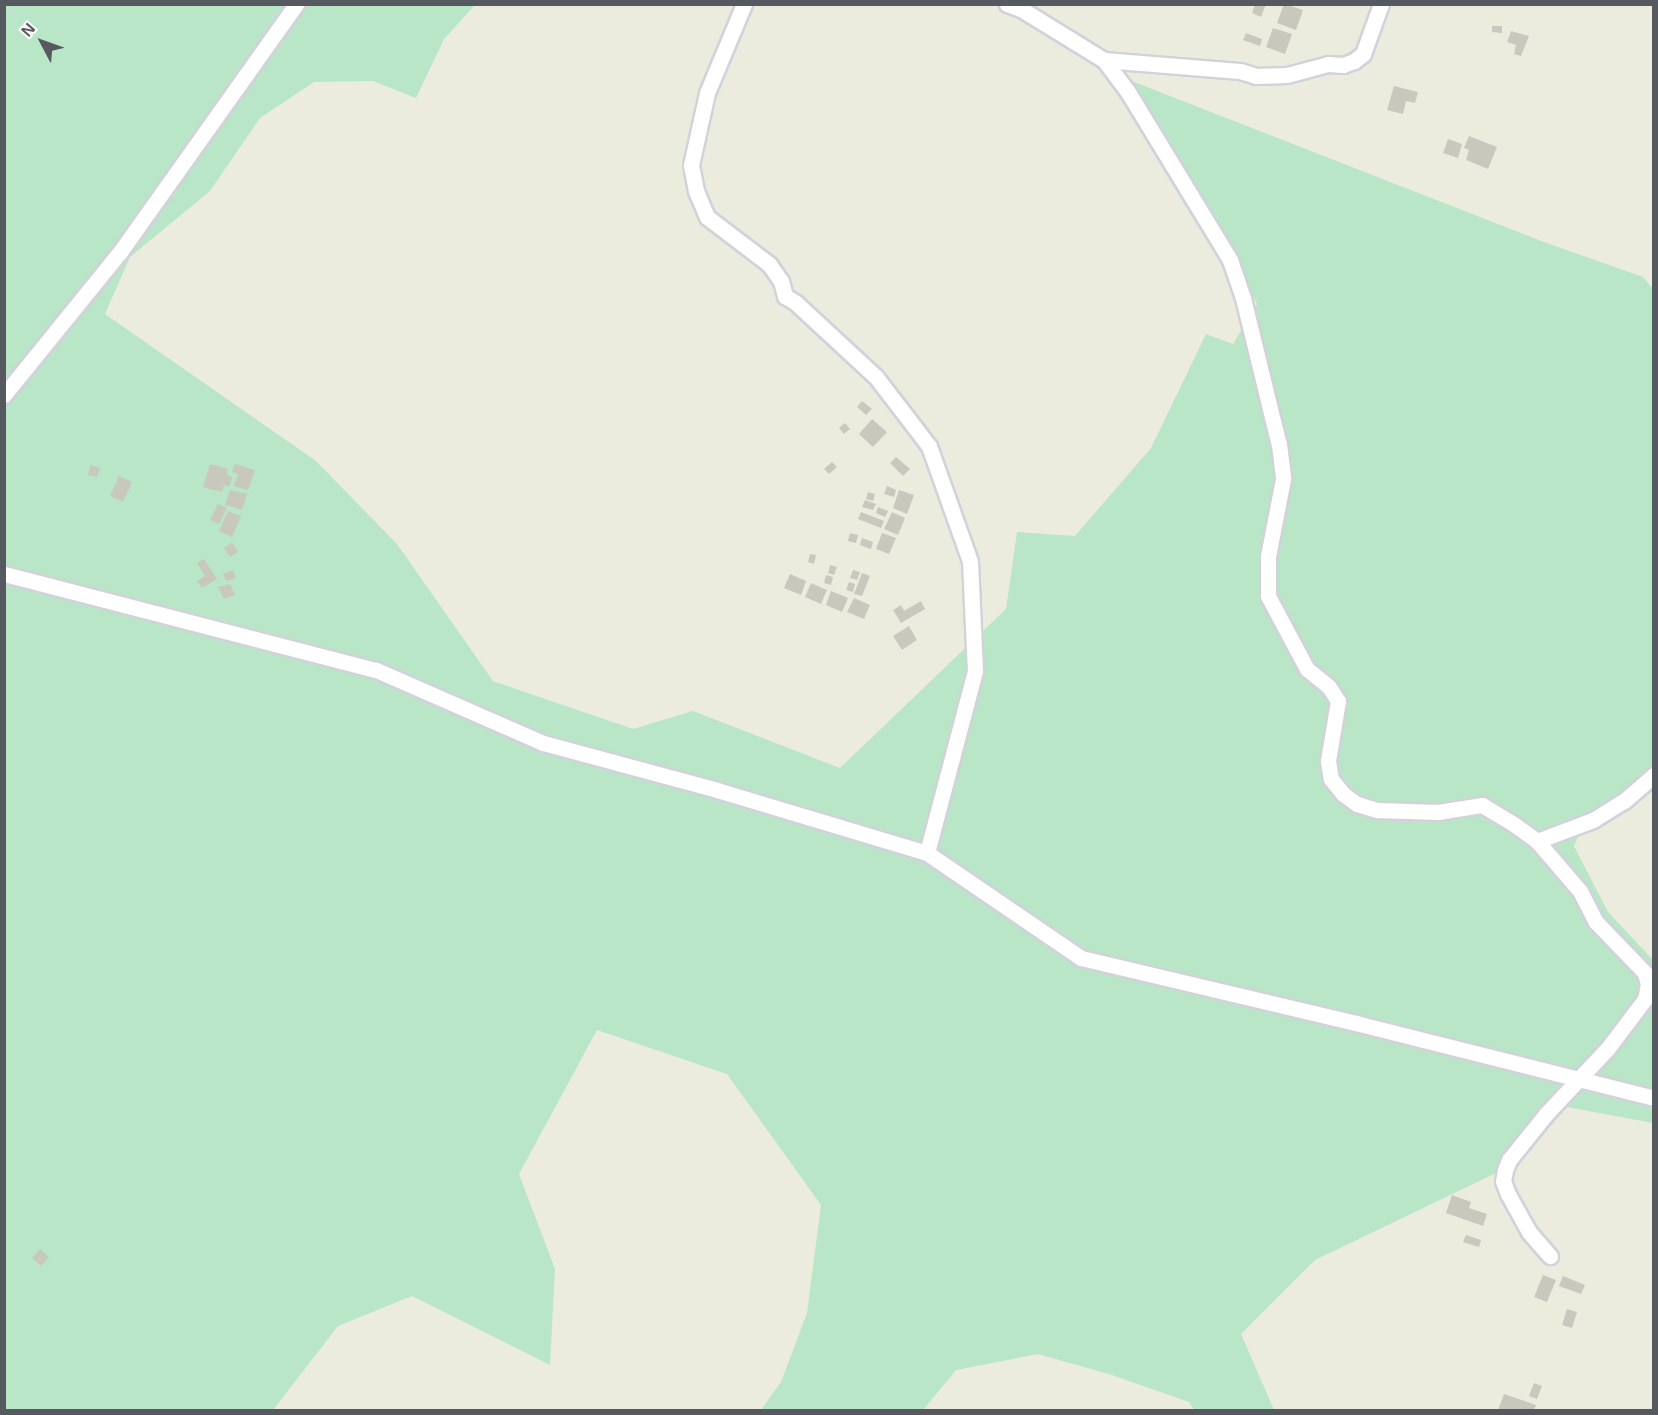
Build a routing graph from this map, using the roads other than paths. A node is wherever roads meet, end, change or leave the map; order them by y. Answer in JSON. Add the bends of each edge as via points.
{"nodes":[{"id":1,"x":296,"y":4,"type":"edge"},
{"id":2,"x":744,"y":4,"type":"edge"},
{"id":3,"x":1007,"y":4,"type":"edge"},
{"id":4,"x":1381,"y":4,"type":"edge"},
{"id":5,"x":1104,"y":60,"type":"junction"},
{"id":6,"x":4,"y":395,"type":"edge"},
{"id":7,"x":4,"y":574,"type":"edge"},
{"id":8,"x":1653,"y":775,"type":"edge"},
{"id":9,"x":1537,"y":841,"type":"junction"},
{"id":10,"x":927,"y":853,"type":"junction"},
{"id":11,"x":1578,"y":1080,"type":"junction"},
{"id":12,"x":1653,"y":1098,"type":"edge"},
{"id":13,"x":1550,"y":1256,"type":"dead end"}],
"edges":[{"from":1,"to":6,"type":"street","via":[[120,252]]},
{"from":2,"to":10,"type":"street","via":[[707,93],[691,165],[696,191],[707,217],[769,264],[781,280],[785,296],[876,377],[929,446],[970,561],[975,671]]},
{"from":3,"to":5,"type":"street"},
{"from":4,"to":5,"type":"street","via":[[1363,54],[1343,65],[1256,76],[1240,71]]},
{"from":5,"to":9,"type":"street","via":[[1128,92],[1230,260],[1243,298],[1279,444],[1283,479],[1268,556],[1268,596],[1307,669],[1329,687],[1338,701],[1328,761],[1331,779],[1357,804],[1377,810],[1438,812],[1482,805]]},
{"from":7,"to":10,"type":"street","via":[[376,670],[543,743],[717,789]]},
{"from":8,"to":9,"type":"street","via":[[1624,801],[1593,820]]},
{"from":9,"to":11,"type":"street","via":[[1580,891],[1596,922],[1645,973],[1648,984],[1645,999]]},
{"from":10,"to":11,"type":"street","via":[[1081,958]]},
{"from":11,"to":12,"type":"street"},
{"from":11,"to":13,"type":"street","via":[[1545,1113],[1509,1160],[1503,1181],[1529,1232]]}]}
